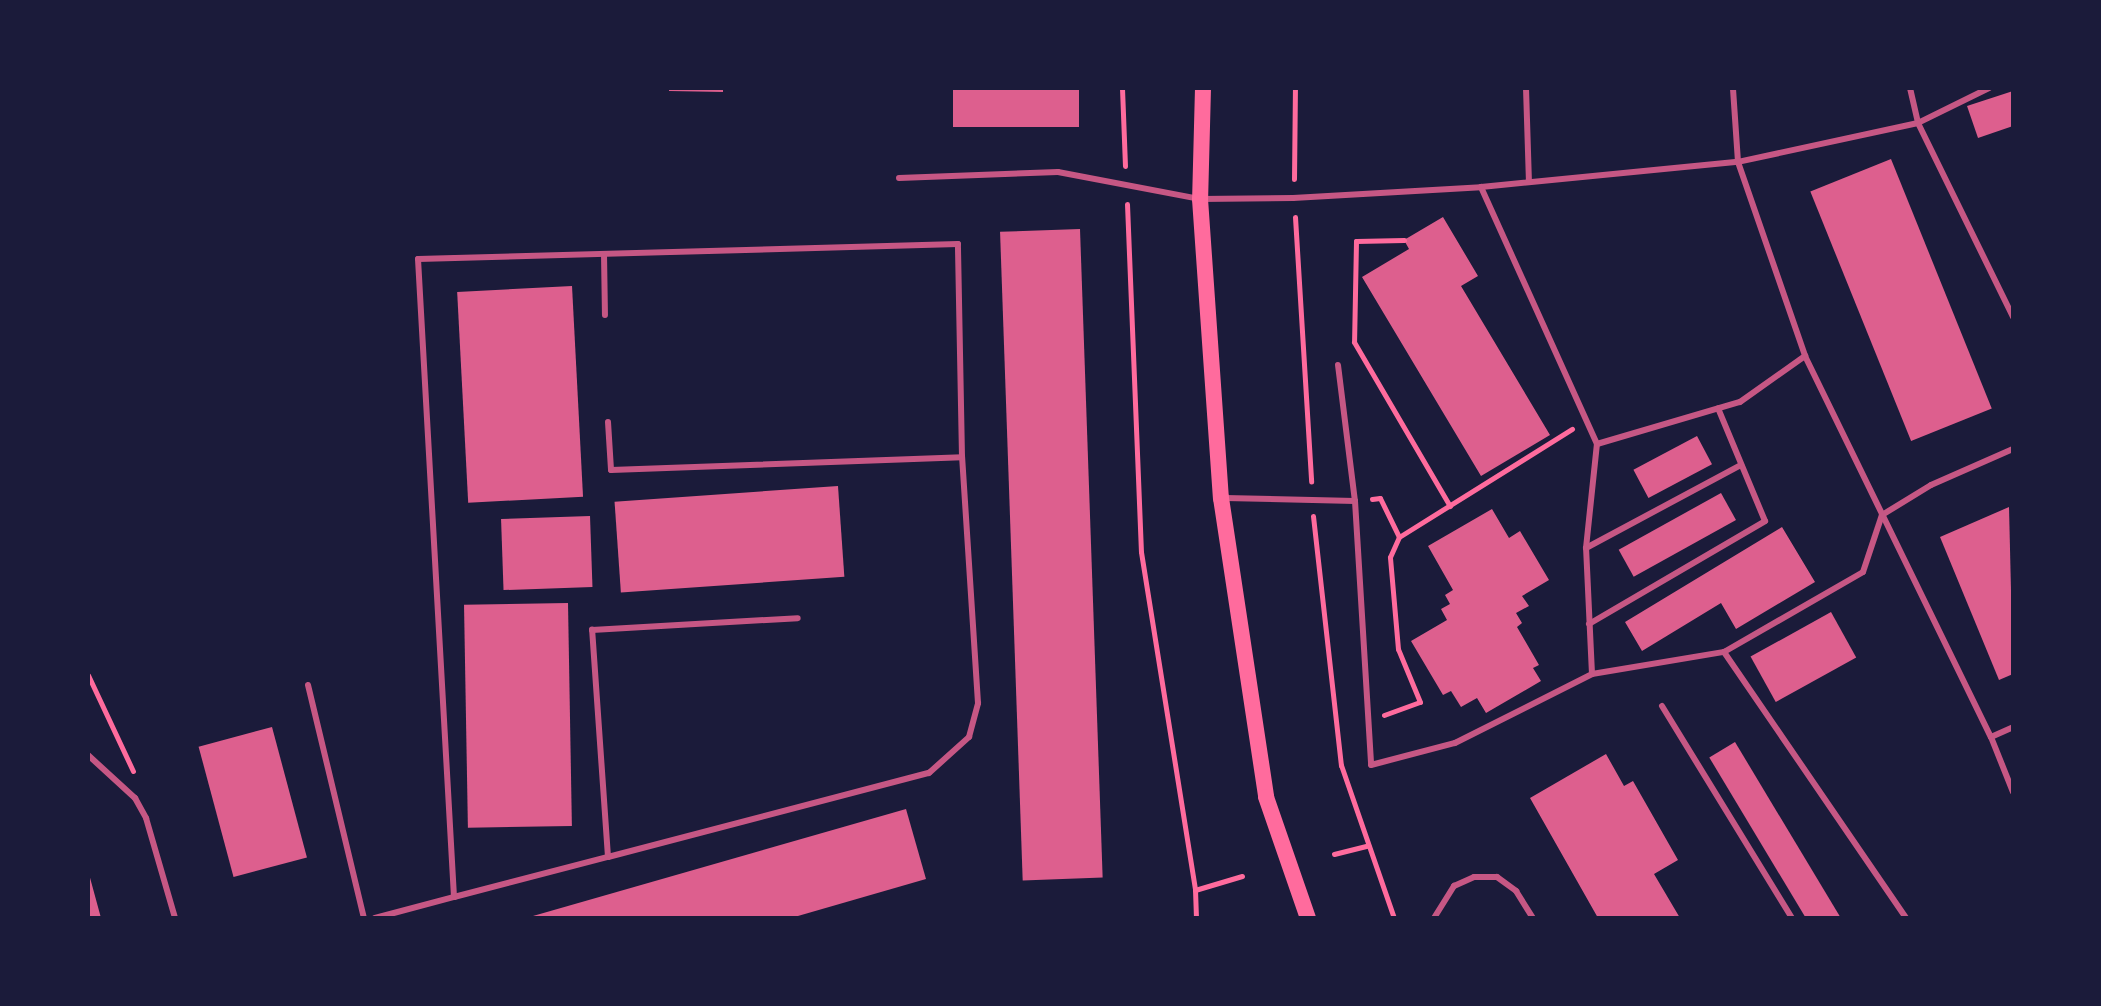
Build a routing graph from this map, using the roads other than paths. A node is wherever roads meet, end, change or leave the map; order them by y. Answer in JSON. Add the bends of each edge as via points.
{"nodes":[{"id":1,"x":1203,"y":88,"type":"edge"},
{"id":2,"x":1526,"y":88,"type":"edge"},
{"id":3,"x":1733,"y":88,"type":"edge"},
{"id":4,"x":1910,"y":88,"type":"edge"},
{"id":5,"x":1989,"y":88,"type":"edge"},
{"id":6,"x":1918,"y":123,"type":"junction"},
{"id":7,"x":1738,"y":162,"type":"junction"},
{"id":8,"x":899,"y":178,"type":"dead end"},
{"id":9,"x":1529,"y":182,"type":"junction"},
{"id":10,"x":1481,"y":187,"type":"junction"},
{"id":11,"x":1200,"y":199,"type":"junction"},
{"id":12,"x":604,"y":254,"type":"junction"},
{"id":13,"x":605,"y":315,"type":"dead end"},
{"id":14,"x":2013,"y":317,"type":"edge"},
{"id":15,"x":1805,"y":356,"type":"junction"},
{"id":16,"x":1338,"y":365,"type":"dead end"},
{"id":17,"x":1718,"y":408,"type":"junction"},
{"id":18,"x":608,"y":422,"type":"dead end"},
{"id":19,"x":1597,"y":444,"type":"junction"},
{"id":20,"x":2013,"y":449,"type":"edge"},
{"id":21,"x":962,"y":457,"type":"junction"},
{"id":22,"x":1741,"y":465,"type":"junction"},
{"id":23,"x":1221,"y":498,"type":"junction"},
{"id":24,"x":1355,"y":501,"type":"junction"},
{"id":25,"x":1882,"y":515,"type":"junction"},
{"id":26,"x":1586,"y":548,"type":"junction"},
{"id":27,"x":798,"y":618,"type":"dead end"},
{"id":28,"x":1589,"y":624,"type":"junction"},
{"id":29,"x":1724,"y":652,"type":"junction"},
{"id":30,"x":1592,"y":674,"type":"junction"},
{"id":31,"x":308,"y":685,"type":"dead end"},
{"id":32,"x":1662,"y":706,"type":"dead end"},
{"id":33,"x":2013,"y":727,"type":"edge"},
{"id":34,"x":1991,"y":737,"type":"junction"},
{"id":35,"x":88,"y":755,"type":"edge"},
{"id":36,"x":2013,"y":792,"type":"edge"},
{"id":37,"x":608,"y":857,"type":"junction"},
{"id":38,"x":454,"y":897,"type":"junction"},
{"id":39,"x":175,"y":918,"type":"edge"},
{"id":40,"x":364,"y":918,"type":"edge"},
{"id":41,"x":375,"y":918,"type":"edge"},
{"id":42,"x":1308,"y":918,"type":"edge"},
{"id":43,"x":1434,"y":918,"type":"edge"},
{"id":44,"x":1533,"y":918,"type":"edge"},
{"id":45,"x":1792,"y":918,"type":"edge"},
{"id":46,"x":1906,"y":918,"type":"edge"}],
"edges":[{"from":1,"to":11,"type":"main road"},
{"from":2,"to":9,"type":"lane"},
{"from":3,"to":7,"type":"lane"},
{"from":4,"to":6,"type":"lane"},
{"from":5,"to":6,"type":"lane"},
{"from":6,"to":7,"type":"lane"},
{"from":6,"to":14,"type":"lane"},
{"from":7,"to":9,"type":"lane"},
{"from":7,"to":15,"type":"lane"},
{"from":8,"to":11,"type":"lane","via":[[1058,172]]},
{"from":9,"to":10,"type":"lane"},
{"from":10,"to":11,"type":"lane"},
{"from":10,"to":19,"type":"lane"},
{"from":11,"to":23,"type":"main road"},
{"from":12,"to":13,"type":"lane"},
{"from":12,"to":21,"type":"lane","via":[[958,244]]},
{"from":12,"to":38,"type":"lane","via":[[418,259]]},
{"from":15,"to":17,"type":"lane","via":[[1740,402]]},
{"from":15,"to":25,"type":"lane"},
{"from":16,"to":24,"type":"lane"},
{"from":17,"to":19,"type":"lane"},
{"from":17,"to":22,"type":"lane"},
{"from":18,"to":21,"type":"lane","via":[[611,470]]},
{"from":19,"to":26,"type":"lane"},
{"from":20,"to":25,"type":"lane","via":[[1931,485]]},
{"from":21,"to":37,"type":"lane","via":[[978,703],[969,737],[929,773]]},
{"from":22,"to":26,"type":"lane"},
{"from":22,"to":28,"type":"lane","via":[[1765,521]]},
{"from":23,"to":24,"type":"lane"},
{"from":23,"to":42,"type":"main road","via":[[1266,797]]},
{"from":24,"to":30,"type":"lane","via":[[1371,765],[1455,743]]},
{"from":25,"to":29,"type":"lane","via":[[1863,572]]},
{"from":25,"to":34,"type":"lane"},
{"from":26,"to":28,"type":"lane"},
{"from":27,"to":37,"type":"lane","via":[[592,630]]},
{"from":28,"to":30,"type":"lane"},
{"from":29,"to":30,"type":"lane"},
{"from":29,"to":46,"type":"lane"},
{"from":31,"to":40,"type":"lane"},
{"from":32,"to":45,"type":"lane"},
{"from":33,"to":34,"type":"lane"},
{"from":34,"to":36,"type":"lane"},
{"from":35,"to":39,"type":"lane","via":[[135,798],[146,818]]},
{"from":37,"to":38,"type":"lane"},
{"from":38,"to":41,"type":"lane"},
{"from":43,"to":44,"type":"lane","via":[[1454,886],[1474,877],[1497,877],[1516,891]]}]}
